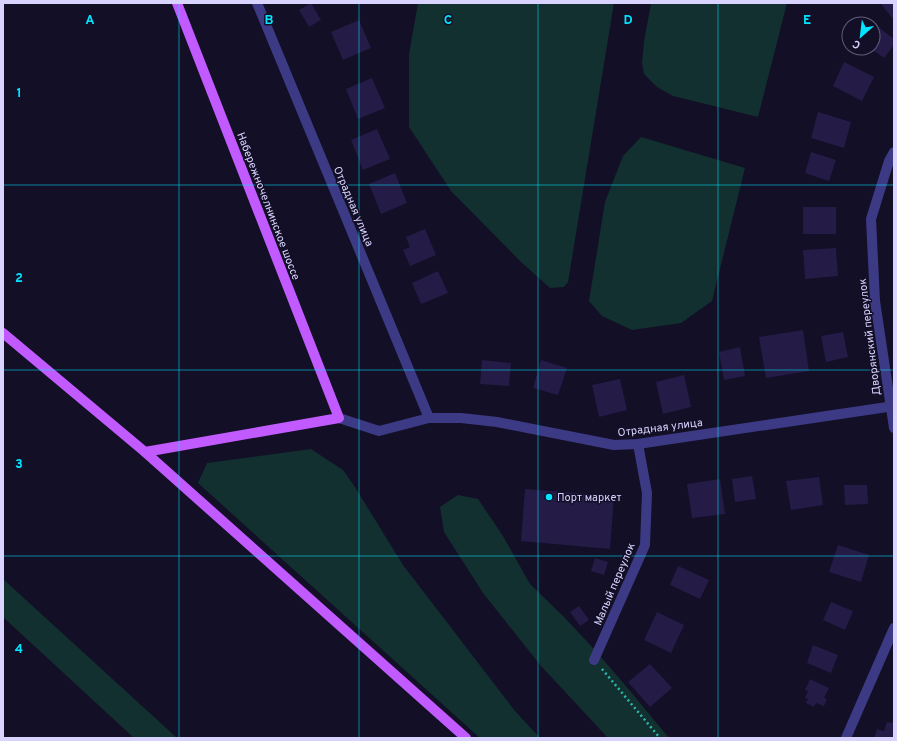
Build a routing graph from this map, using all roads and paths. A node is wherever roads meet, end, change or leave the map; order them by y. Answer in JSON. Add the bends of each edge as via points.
{"nodes":[{"id":1,"x":177,"y":3,"type":"edge"},
{"id":2,"x":256,"y":3,"type":"edge"},
{"id":3,"x":894,"y":152,"type":"edge"},
{"id":4,"x":3,"y":333,"type":"edge"},
{"id":5,"x":892,"y":406,"type":"edge"},
{"id":6,"x":339,"y":418,"type":"junction"},
{"id":7,"x":429,"y":418,"type":"junction"},
{"id":8,"x":894,"y":428,"type":"edge"},
{"id":9,"x":638,"y":444,"type":"junction"},
{"id":10,"x":145,"y":452,"type":"junction"},
{"id":11,"x":894,"y":628,"type":"edge"},
{"id":12,"x":594,"y":660,"type":"joint"},
{"id":13,"x":466,"y":738,"type":"edge"},
{"id":14,"x":660,"y":738,"type":"edge"},
{"id":15,"x":846,"y":738,"type":"edge"}],
"edges":[{"from":1,"to":6,"type":"main road","name":"Набережночелнинское шоссе"},
{"from":2,"to":7,"type":"street","name":"Отрадная улица"},
{"from":3,"to":5,"type":"street","name":"Дворянский переулок","via":[[871,219],[875,301]]},
{"from":4,"to":10,"type":"main road"},
{"from":5,"to":8,"type":"street","name":"Дворянский переулок"},
{"from":5,"to":9,"type":"street","name":"Отрадная улица"},
{"from":6,"to":7,"type":"street","name":"Отрадная улица","via":[[379,431]]},
{"from":6,"to":10,"type":"main road"},
{"from":7,"to":9,"type":"street","name":"Отрадная улица","via":[[497,422],[614,445]]},
{"from":9,"to":12,"type":"street","name":"Малый переулок","via":[[647,493],[645,545]]},
{"from":10,"to":13,"type":"main road"},
{"from":11,"to":15,"type":"street"},
{"from":12,"to":14,"type":"path"}]}
